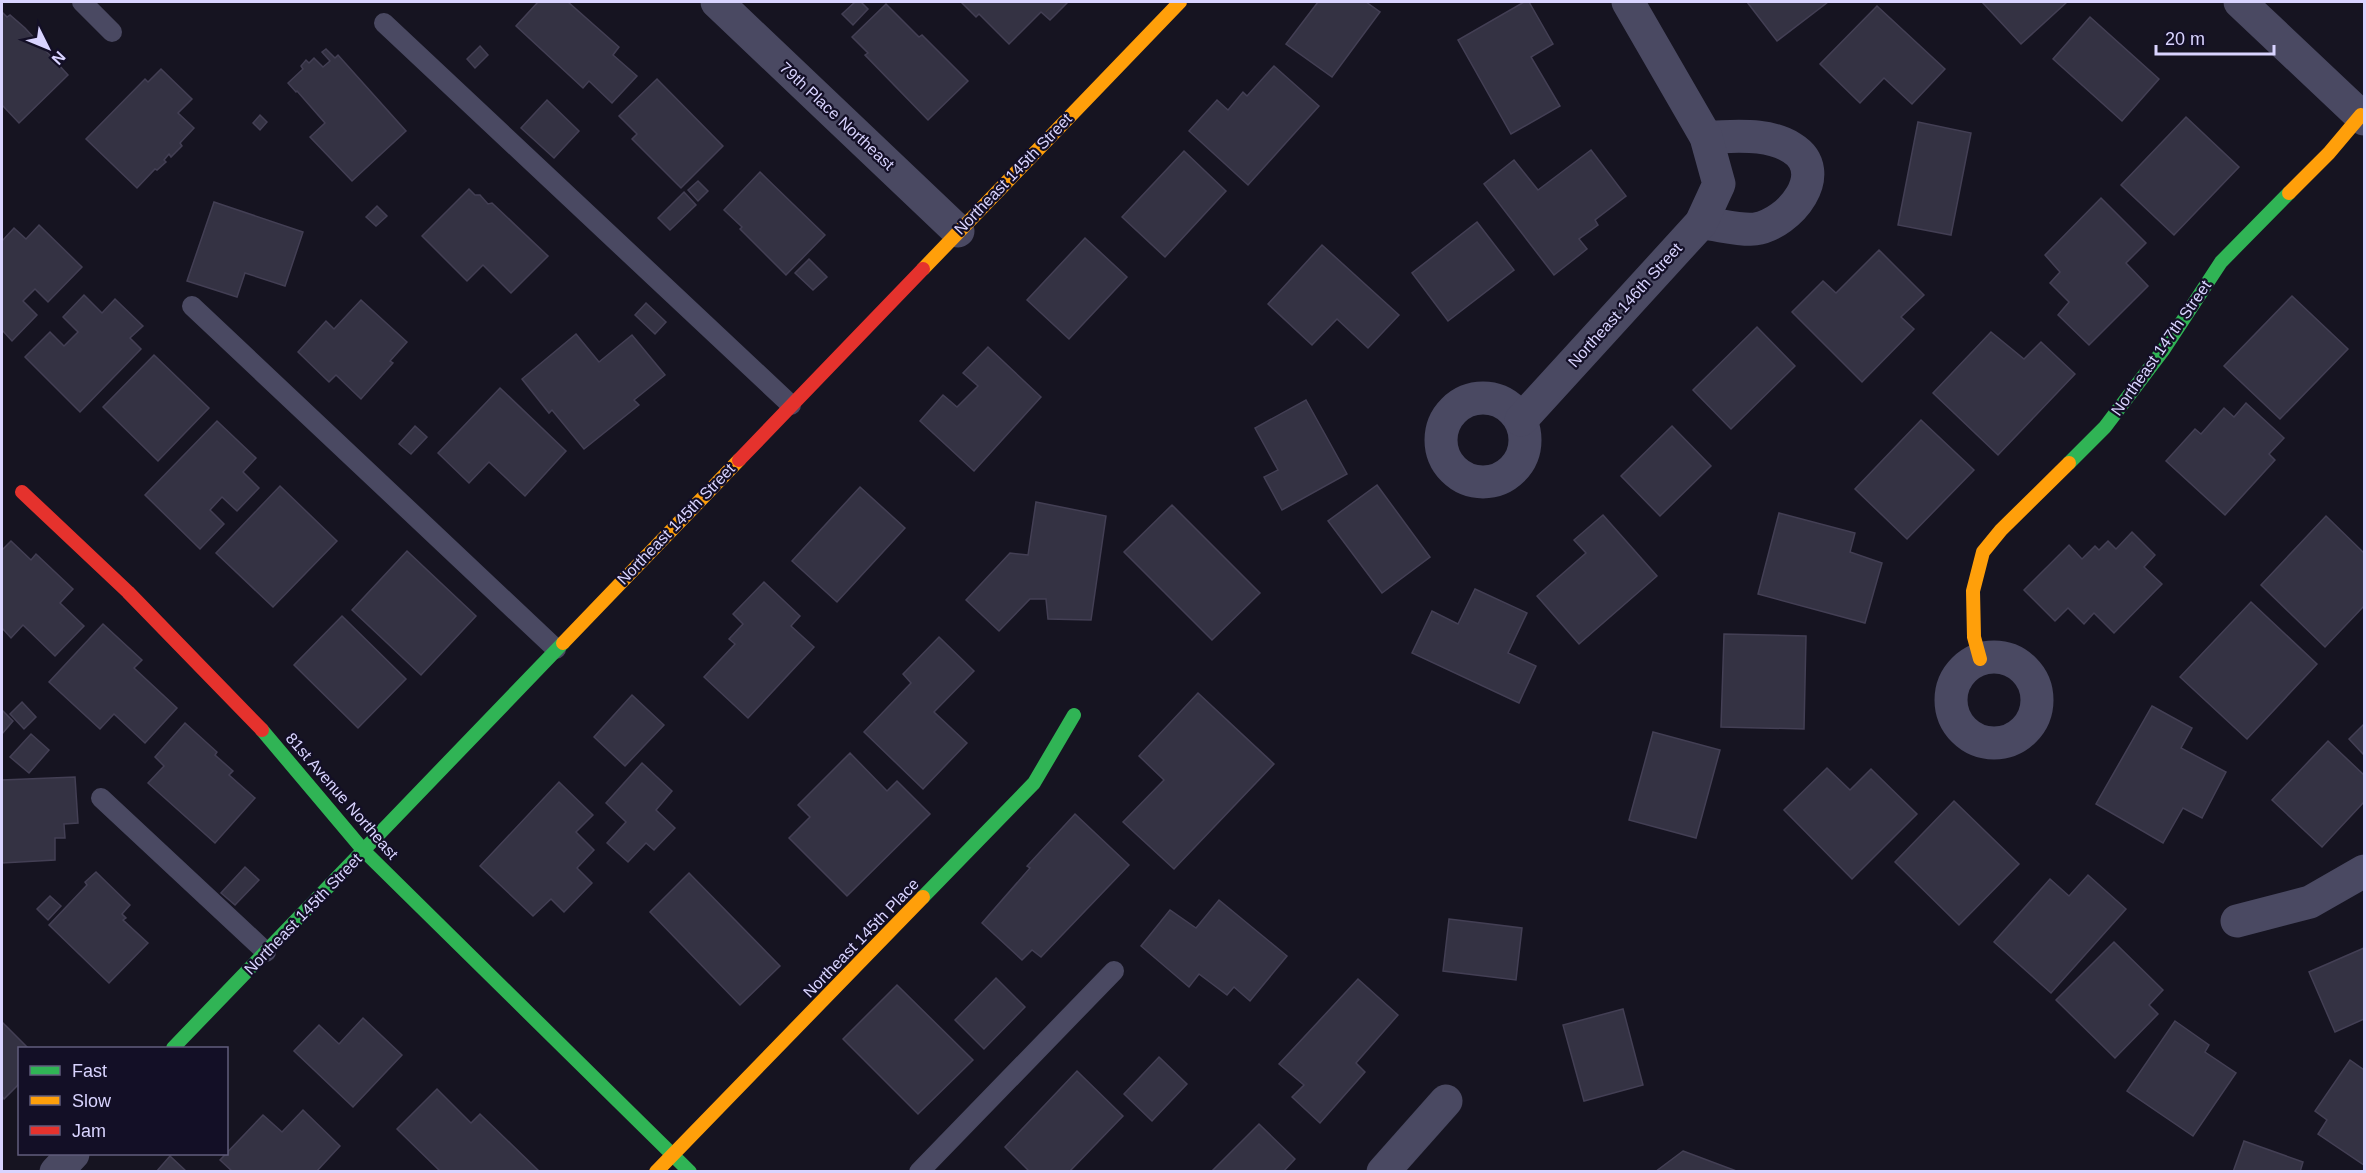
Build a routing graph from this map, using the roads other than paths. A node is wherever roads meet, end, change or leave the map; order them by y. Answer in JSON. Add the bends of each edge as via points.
{"nodes":[{"id":1,"x":81,"y":2,"type":"edge"},
{"id":2,"x":717,"y":2,"type":"edge"},
{"id":3,"x":1180,"y":2,"type":"edge"},
{"id":4,"x":1628,"y":2,"type":"edge"},
{"id":5,"x":2240,"y":2,"type":"edge"},
{"id":6,"x":384,"y":23,"type":"dead end"},
{"id":7,"x":112,"y":32,"type":"dead end"},
{"id":8,"x":2363,"y":117,"type":"edge"},
{"id":9,"x":1706,"y":137,"type":"junction"},
{"id":10,"x":1701,"y":223,"type":"junction"},
{"id":11,"x":958,"y":231,"type":"junction"},
{"id":12,"x":192,"y":306,"type":"dead end"},
{"id":13,"x":790,"y":405,"type":"junction"},
{"id":14,"x":1521,"y":420,"type":"dead end"},
{"id":15,"x":22,"y":492,"type":"dead end"},
{"id":16,"x":556,"y":649,"type":"junction"},
{"id":17,"x":1980,"y":659,"type":"dead end"},
{"id":18,"x":1074,"y":715,"type":"dead end"},
{"id":19,"x":101,"y":798,"type":"dead end"},
{"id":20,"x":364,"y":851,"type":"junction"},
{"id":21,"x":2364,"y":871,"type":"edge"},
{"id":22,"x":2237,"y":921,"type":"dead end"},
{"id":23,"x":266,"y":952,"type":"junction"},
{"id":24,"x":1114,"y":971,"type":"dead end"},
{"id":25,"x":174,"y":1047,"type":"edge"},
{"id":26,"x":1446,"y":1101,"type":"dead end"},
{"id":27,"x":72,"y":1155,"type":"edge"},
{"id":28,"x":673,"y":1155,"type":"junction"},
{"id":29,"x":56,"y":1172,"type":"edge"},
{"id":30,"x":656,"y":1172,"type":"edge"},
{"id":31,"x":690,"y":1172,"type":"edge"},
{"id":32,"x":919,"y":1172,"type":"edge"},
{"id":33,"x":1383,"y":1172,"type":"edge"}],
"edges":[{"from":1,"to":7,"type":"lane"},
{"from":2,"to":11,"type":"street","name":"79th Place Northeast"},
{"from":3,"to":11,"type":"street","name":"Northeast 145th Street"},
{"from":4,"to":9,"type":"street"},
{"from":5,"to":8,"type":"street"},
{"from":6,"to":13,"type":"lane"},
{"from":8,"to":17,"type":"street","name":"Northeast 147th Street","via":[[2221,262],[2164,349],[2105,427],[1983,552],[1973,591],[1974,637]]},
{"from":9,"to":10,"type":"street","name":"Northeast 146th Street","via":[[1719,184]]},
{"from":9,"to":10,"type":"street","via":[[1777,140],[1802,155],[1808,167],[1802,196],[1791,211],[1776,221],[1755,229]]},
{"from":10,"to":14,"type":"street","name":"Northeast 146th Street"},
{"from":11,"to":13,"type":"street","name":"Northeast 145th Street"},
{"from":12,"to":16,"type":"lane"},
{"from":13,"to":16,"type":"street","name":"Northeast 145th Street"},
{"from":15,"to":20,"type":"street","name":"81st Avenue Northeast","via":[[128,592],[270,738]]},
{"from":16,"to":20,"type":"street","name":"Northeast 145th Street"},
{"from":18,"to":28,"type":"street","name":"Northeast 145th Place","via":[[1034,783]]},
{"from":19,"to":23,"type":"lane"},
{"from":20,"to":23,"type":"street","name":"Northeast 145th Street"},
{"from":20,"to":28,"type":"street","name":"81st Avenue Northeast"},
{"from":21,"to":22,"type":"street","via":[[2310,902]]},
{"from":23,"to":25,"type":"street","name":"Northeast 145th Street"},
{"from":24,"to":32,"type":"lane"},
{"from":26,"to":33,"type":"street"},
{"from":27,"to":29,"type":"street"},
{"from":28,"to":30,"type":"street","name":"Northeast 145th Place"},
{"from":28,"to":31,"type":"street","name":"81st Avenue Northeast"}]}
